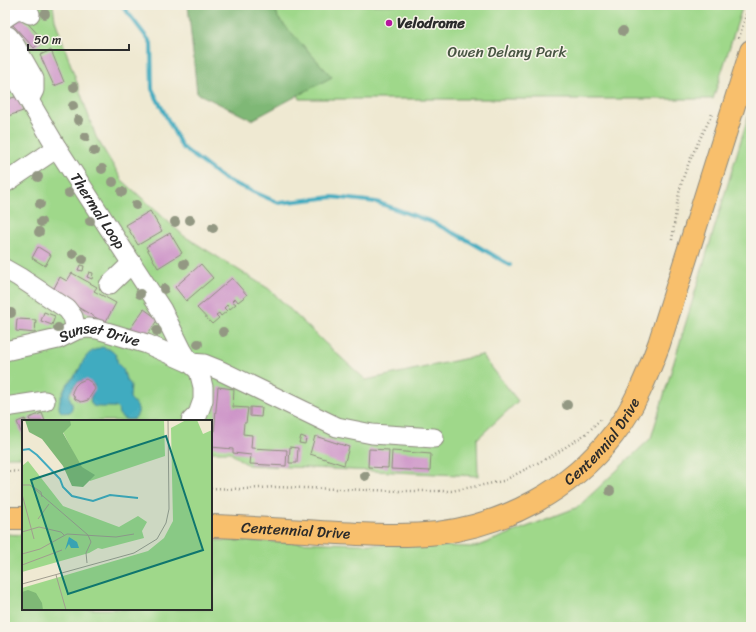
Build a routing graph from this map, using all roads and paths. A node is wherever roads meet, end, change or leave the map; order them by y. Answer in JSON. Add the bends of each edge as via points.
{"nodes":[{"id":1,"x":749,"y":5,"type":"edge"},
{"id":2,"x":5,"y":35,"type":"edge"},
{"id":3,"x":744,"y":47,"type":"edge"},
{"id":4,"x":5,"y":58,"type":"edge"},
{"id":5,"x":29,"y":100,"type":"junction"},
{"id":6,"x":712,"y":113,"type":"dead end"},
{"id":7,"x":57,"y":148,"type":"junction"},
{"id":8,"x":5,"y":183,"type":"edge"},
{"id":9,"x":671,"y":244,"type":"dead end"},
{"id":10,"x":132,"y":263,"type":"junction"},
{"id":11,"x":5,"y":269,"type":"edge"},
{"id":12,"x":108,"y":285,"type":"dead end"},
{"id":13,"x":170,"y":327,"type":"junction"},
{"id":14,"x":76,"y":330,"type":"junction"},
{"id":15,"x":156,"y":348,"type":"junction"},
{"id":16,"x":5,"y":351,"type":"edge"},
{"id":17,"x":190,"y":363,"type":"junction"},
{"id":18,"x":45,"y":401,"type":"dead end"},
{"id":19,"x":5,"y":408,"type":"edge"},
{"id":20,"x":606,"y":414,"type":"dead end"},
{"id":21,"x":180,"y":420,"type":"edge"},
{"id":22,"x":192,"y":420,"type":"edge"},
{"id":23,"x":434,"y":438,"type":"dead end"},
{"id":24,"x":5,"y":471,"type":"edge"},
{"id":25,"x":22,"y":472,"type":"edge"},
{"id":26,"x":212,"y":488,"type":"edge"},
{"id":27,"x":5,"y":518,"type":"edge"},
{"id":28,"x":22,"y":518,"type":"edge"},
{"id":29,"x":212,"y":526,"type":"edge"}],
"edges":[{"from":1,"to":3,"type":"path"},
{"from":2,"to":5,"type":"lane","via":[[13,42],[34,79],[34,90]]},
{"from":3,"to":29,"type":"main road","name":"Centennial Drive","via":[[664,329],[648,373],[632,407],[613,435],[591,460],[566,482],[509,514],[477,526],[438,533],[354,534]]},
{"from":4,"to":5,"type":"lane","name":"Thermal Loop"},
{"from":5,"to":7,"type":"lane","name":"Thermal Loop"},
{"from":6,"to":9,"type":"path","via":[[690,158],[681,184]]},
{"from":7,"to":8,"type":"lane"},
{"from":7,"to":10,"type":"lane","name":"Thermal Loop"},
{"from":10,"to":12,"type":"lane"},
{"from":10,"to":13,"type":"lane","name":"Thermal Loop"},
{"from":11,"to":14,"type":"lane","via":[[67,309],[73,317]]},
{"from":13,"to":15,"type":"lane"},
{"from":13,"to":17,"type":"lane","name":"Thermal Loop"},
{"from":14,"to":15,"type":"lane","name":"Sunset Drive","via":[[97,329]]},
{"from":14,"to":16,"type":"lane","name":"Sunset Drive","via":[[58,339]]},
{"from":15,"to":17,"type":"lane","name":"Sunset Drive"},
{"from":17,"to":21,"type":"lane","via":[[193,404]]},
{"from":17,"to":22,"type":"lane","name":"Thermal Loop","via":[[199,371],[204,393],[198,414]]},
{"from":17,"to":23,"type":"lane","name":"Sunset Drive","via":[[204,364],[219,370],[337,428],[372,434]]},
{"from":18,"to":19,"type":"lane"},
{"from":20,"to":26,"type":"path","via":[[587,433],[555,454],[504,481],[483,485],[451,491]]},
{"from":24,"to":25,"type":"path"},
{"from":27,"to":28,"type":"main road"}]}
